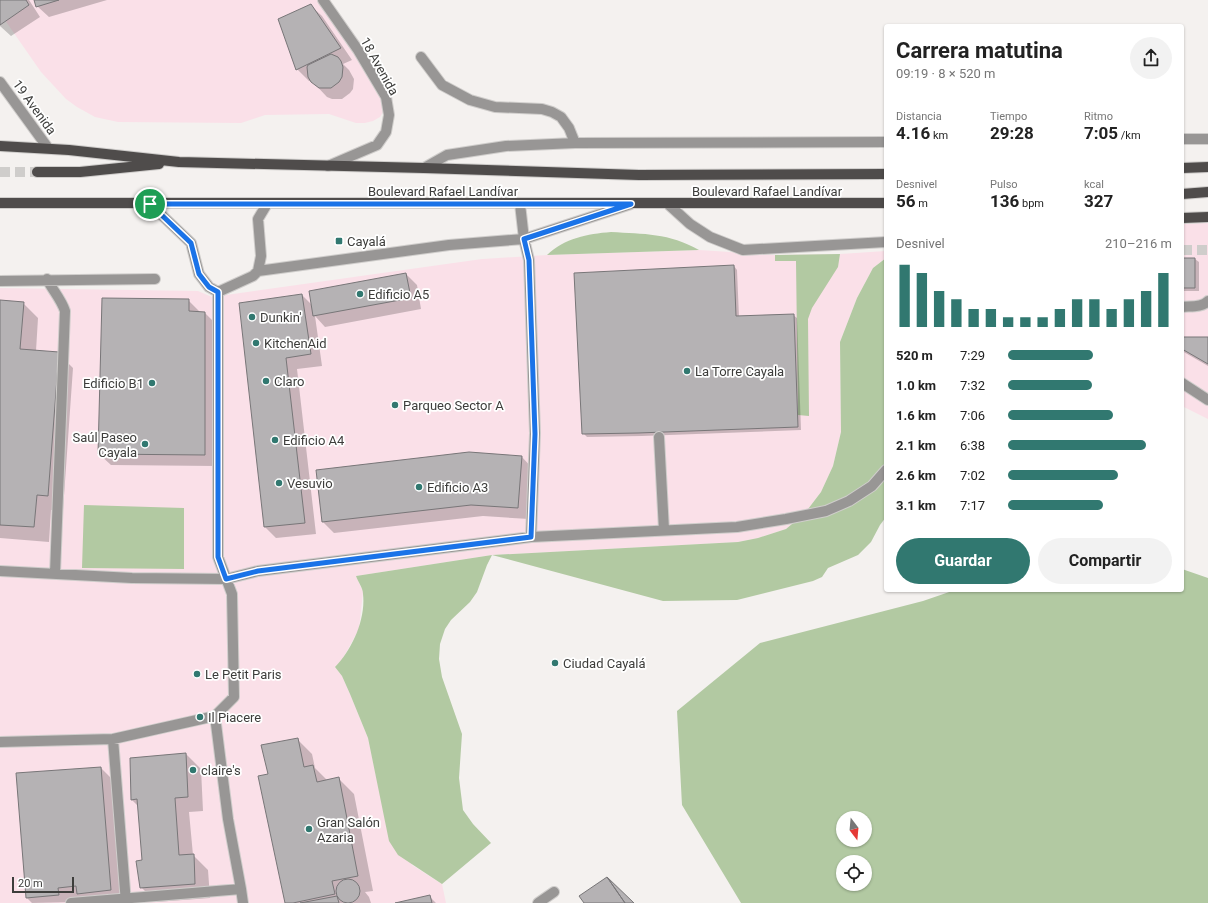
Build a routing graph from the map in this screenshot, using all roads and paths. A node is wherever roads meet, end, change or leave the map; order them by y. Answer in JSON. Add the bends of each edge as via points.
{"nodes":[{"id":1,"x":323,"y":0,"type":"edge"},
{"id":2,"x":421,"y":57,"type":"dead end"},
{"id":3,"x":0,"y":82,"type":"edge"},
{"id":4,"x":1184,"y":139,"type":"edge"},
{"id":5,"x":1208,"y":139,"type":"edge"},
{"id":6,"x":575,"y":142,"type":"junction"},
{"id":7,"x":884,"y":142,"type":"edge"},
{"id":8,"x":0,"y":146,"type":"edge"},
{"id":9,"x":48,"y":148,"type":"junction"},
{"id":10,"x":179,"y":162,"type":"junction"},
{"id":11,"x":328,"y":166,"type":"junction"},
{"id":12,"x":424,"y":168,"type":"junction"},
{"id":13,"x":1184,"y":168,"type":"edge"},
{"id":14,"x":1208,"y":168,"type":"edge"},
{"id":15,"x":37,"y":172,"type":"tunnel mouth"},
{"id":16,"x":884,"y":174,"type":"edge"},
{"id":17,"x":1208,"y":192,"type":"edge"},
{"id":18,"x":1184,"y":194,"type":"edge"},
{"id":19,"x":884,"y":203,"type":"edge"},
{"id":20,"x":0,"y":204,"type":"edge"},
{"id":21,"x":150,"y":204,"type":"junction"},
{"id":22,"x":266,"y":204,"type":"junction"},
{"id":23,"x":520,"y":204,"type":"junction"},
{"id":24,"x":631,"y":204,"type":"junction"},
{"id":25,"x":668,"y":204,"type":"junction"},
{"id":26,"x":1208,"y":217,"type":"edge"},
{"id":27,"x":1184,"y":218,"type":"edge"},
{"id":28,"x":524,"y":239,"type":"junction"},
{"id":29,"x":884,"y":242,"type":"edge"},
{"id":30,"x":258,"y":272,"type":"junction"},
{"id":31,"x":47,"y":279,"type":"junction"},
{"id":32,"x":154,"y":279,"type":"dead end"},
{"id":33,"x":0,"y":280,"type":"edge"},
{"id":34,"x":218,"y":292,"type":"junction"},
{"id":35,"x":1208,"y":301,"type":"edge"},
{"id":36,"x":1184,"y":307,"type":"edge"},
{"id":37,"x":1184,"y":384,"type":"edge"},
{"id":38,"x":1208,"y":400,"type":"edge"},
{"id":39,"x":659,"y":437,"type":"dead end"},
{"id":40,"x":884,"y":472,"type":"edge"},
{"id":41,"x":664,"y":530,"type":"junction"},
{"id":42,"x":531,"y":537,"type":"junction"},
{"id":43,"x":0,"y":571,"type":"edge"},
{"id":44,"x":55,"y":574,"type":"junction"},
{"id":45,"x":226,"y":579,"type":"junction"},
{"id":46,"x":215,"y":716,"type":"junction"},
{"id":47,"x":113,"y":739,"type":"junction"},
{"id":48,"x":0,"y":742,"type":"edge"},
{"id":49,"x":241,"y":889,"type":"junction"},
{"id":50,"x":554,"y":892,"type":"dead end"},
{"id":51,"x":125,"y":901,"type":"edge"},
{"id":52,"x":71,"y":903,"type":"edge"},
{"id":53,"x":243,"y":903,"type":"edge"},
{"id":54,"x":538,"y":903,"type":"edge"}],
"edges":[{"from":1,"to":11,"type":"street","name":"18 Avenida","via":[[358,50],[386,98],[389,115],[386,132],[377,145]]},
{"from":2,"to":6,"type":"street","via":[[442,85],[470,100],[495,107],[542,108],[552,112],[561,117]]},
{"from":3,"to":9,"type":"street","name":"19 Avenida"},
{"from":4,"to":5,"type":"street"},
{"from":6,"to":7,"type":"street"},
{"from":6,"to":12,"type":"street","via":[[506,146],[448,155]]},
{"from":8,"to":9,"type":"main road"},
{"from":9,"to":10,"type":"main road"},
{"from":10,"to":11,"type":"main road","name":"Boulevard Rafael Landívar"},
{"from":10,"to":15,"type":"main road","via":[[80,172]]},
{"from":11,"to":12,"type":"main road","name":"Boulevard Rafael Landívar"},
{"from":12,"to":16,"type":"main road","name":"Boulevard Rafael Landívar","via":[[639,175]]},
{"from":13,"to":14,"type":"main road"},
{"from":17,"to":18,"type":"main road"},
{"from":19,"to":25,"type":"main road","name":"Boulevard Rafael Landívar"},
{"from":20,"to":21,"type":"main road","name":"Boulevard Rafael Landívar"},
{"from":21,"to":22,"type":"main road","name":"Boulevard Rafael Landívar"},
{"from":21,"to":34,"type":"street","via":[[191,243],[199,274],[209,287]]},
{"from":22,"to":23,"type":"main road","name":"Boulevard Rafael Landívar"},
{"from":22,"to":30,"type":"street","via":[[258,219],[261,256]]},
{"from":23,"to":24,"type":"main road","name":"Boulevard Rafael Landívar"},
{"from":23,"to":28,"type":"street"},
{"from":24,"to":25,"type":"main road","name":"Boulevard Rafael Landívar"},
{"from":24,"to":28,"type":"street"},
{"from":25,"to":29,"type":"street","via":[[690,224],[710,237],[743,250]]},
{"from":26,"to":27,"type":"main road"},
{"from":28,"to":30,"type":"street","via":[[449,245]]},
{"from":28,"to":42,"type":"street","via":[[529,260],[535,434]]},
{"from":30,"to":34,"type":"street"},
{"from":31,"to":32,"type":"street"},
{"from":31,"to":33,"type":"street"},
{"from":31,"to":44,"type":"street","via":[[53,291],[59,296],[65,311]]},
{"from":34,"to":45,"type":"street","via":[[218,557]]},
{"from":35,"to":36,"type":"street","via":[[1198,306]]},
{"from":37,"to":38,"type":"street"},
{"from":39,"to":41,"type":"street"},
{"from":40,"to":41,"type":"street","via":[[872,486],[849,501],[826,511],[737,526]]},
{"from":41,"to":42,"type":"street"},
{"from":42,"to":45,"type":"street","via":[[258,571]]},
{"from":43,"to":44,"type":"street"},
{"from":44,"to":45,"type":"street"},
{"from":45,"to":46,"type":"street","via":[[232,594],[234,697]]},
{"from":46,"to":47,"type":"street"},
{"from":46,"to":49,"type":"street","via":[[228,819]]},
{"from":47,"to":48,"type":"street"},
{"from":47,"to":51,"type":"street"},
{"from":49,"to":51,"type":"street"},
{"from":49,"to":53,"type":"street"},
{"from":50,"to":54,"type":"street"},
{"from":51,"to":52,"type":"street"}]}
